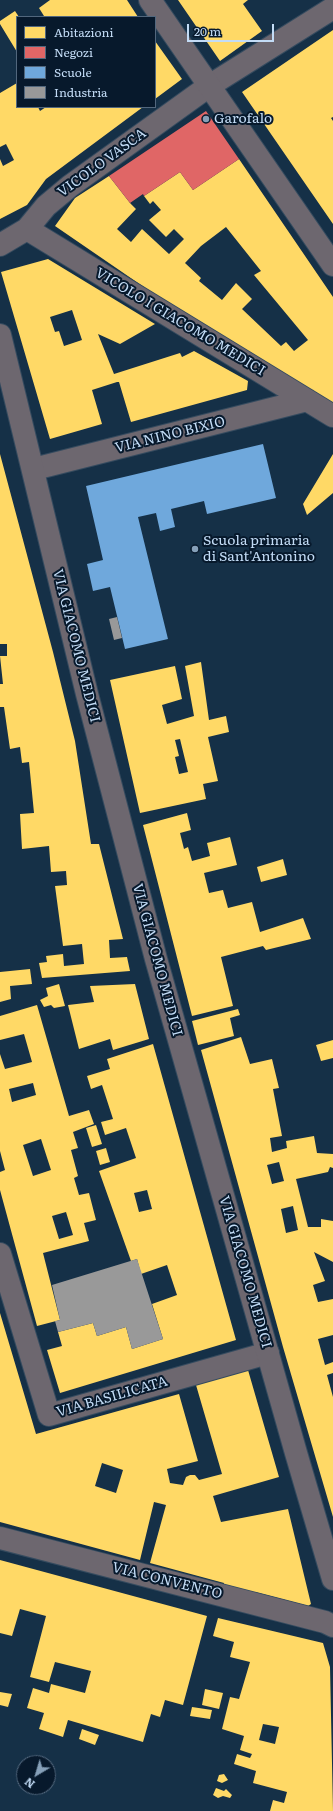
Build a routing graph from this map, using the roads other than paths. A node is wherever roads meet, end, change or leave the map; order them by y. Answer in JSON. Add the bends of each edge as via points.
{"nodes":[{"id":1,"x":150,"y":0,"type":"edge"},
{"id":2,"x":333,"y":8,"type":"edge"},
{"id":3,"x":209,"y":86,"type":"junction"},
{"id":4,"x":27,"y":228,"type":"junction"},
{"id":5,"x":0,"y":245,"type":"edge"},
{"id":6,"x":333,"y":265,"type":"edge"},
{"id":7,"x":0,"y":335,"type":"edge"},
{"id":8,"x":307,"y":400,"type":"junction"},
{"id":9,"x":333,"y":416,"type":"edge"},
{"id":10,"x":34,"y":469,"type":"junction"},
{"id":11,"x":0,"y":1254,"type":"edge"},
{"id":12,"x":268,"y":1353,"type":"junction"},
{"id":13,"x":0,"y":1538,"type":"edge"},
{"id":14,"x":333,"y":1579,"type":"edge"},
{"id":15,"x":333,"y":1626,"type":"edge"}],
"edges":[{"from":1,"to":3,"type":"street"},
{"from":2,"to":3,"type":"street","name":"VICOLO VASCA"},
{"from":3,"to":4,"type":"street","name":"VICOLO VASCA","via":[[70,186],[46,206]]},
{"from":3,"to":6,"type":"street"},
{"from":4,"to":5,"type":"street","name":"VICOLO VASCA"},
{"from":4,"to":8,"type":"street","name":"VICOLO I GIACOMO MEDICI"},
{"from":7,"to":10,"type":"street","name":"VIA GIACOMO MEDICI"},
{"from":8,"to":9,"type":"street","name":"VICOLO I GIACOMO MEDICI"},
{"from":8,"to":10,"type":"street","name":"VIA NINO BIXIO"},
{"from":10,"to":12,"type":"street","name":"VIA GIACOMO MEDICI","via":[[87,694],[156,959]]},
{"from":11,"to":12,"type":"street","name":"VIA BASILICATA","via":[[49,1415]]},
{"from":12,"to":14,"type":"street","name":"VIA GIACOMO MEDICI"},
{"from":13,"to":15,"type":"street","name":"VIA CONVENTO"}]}
